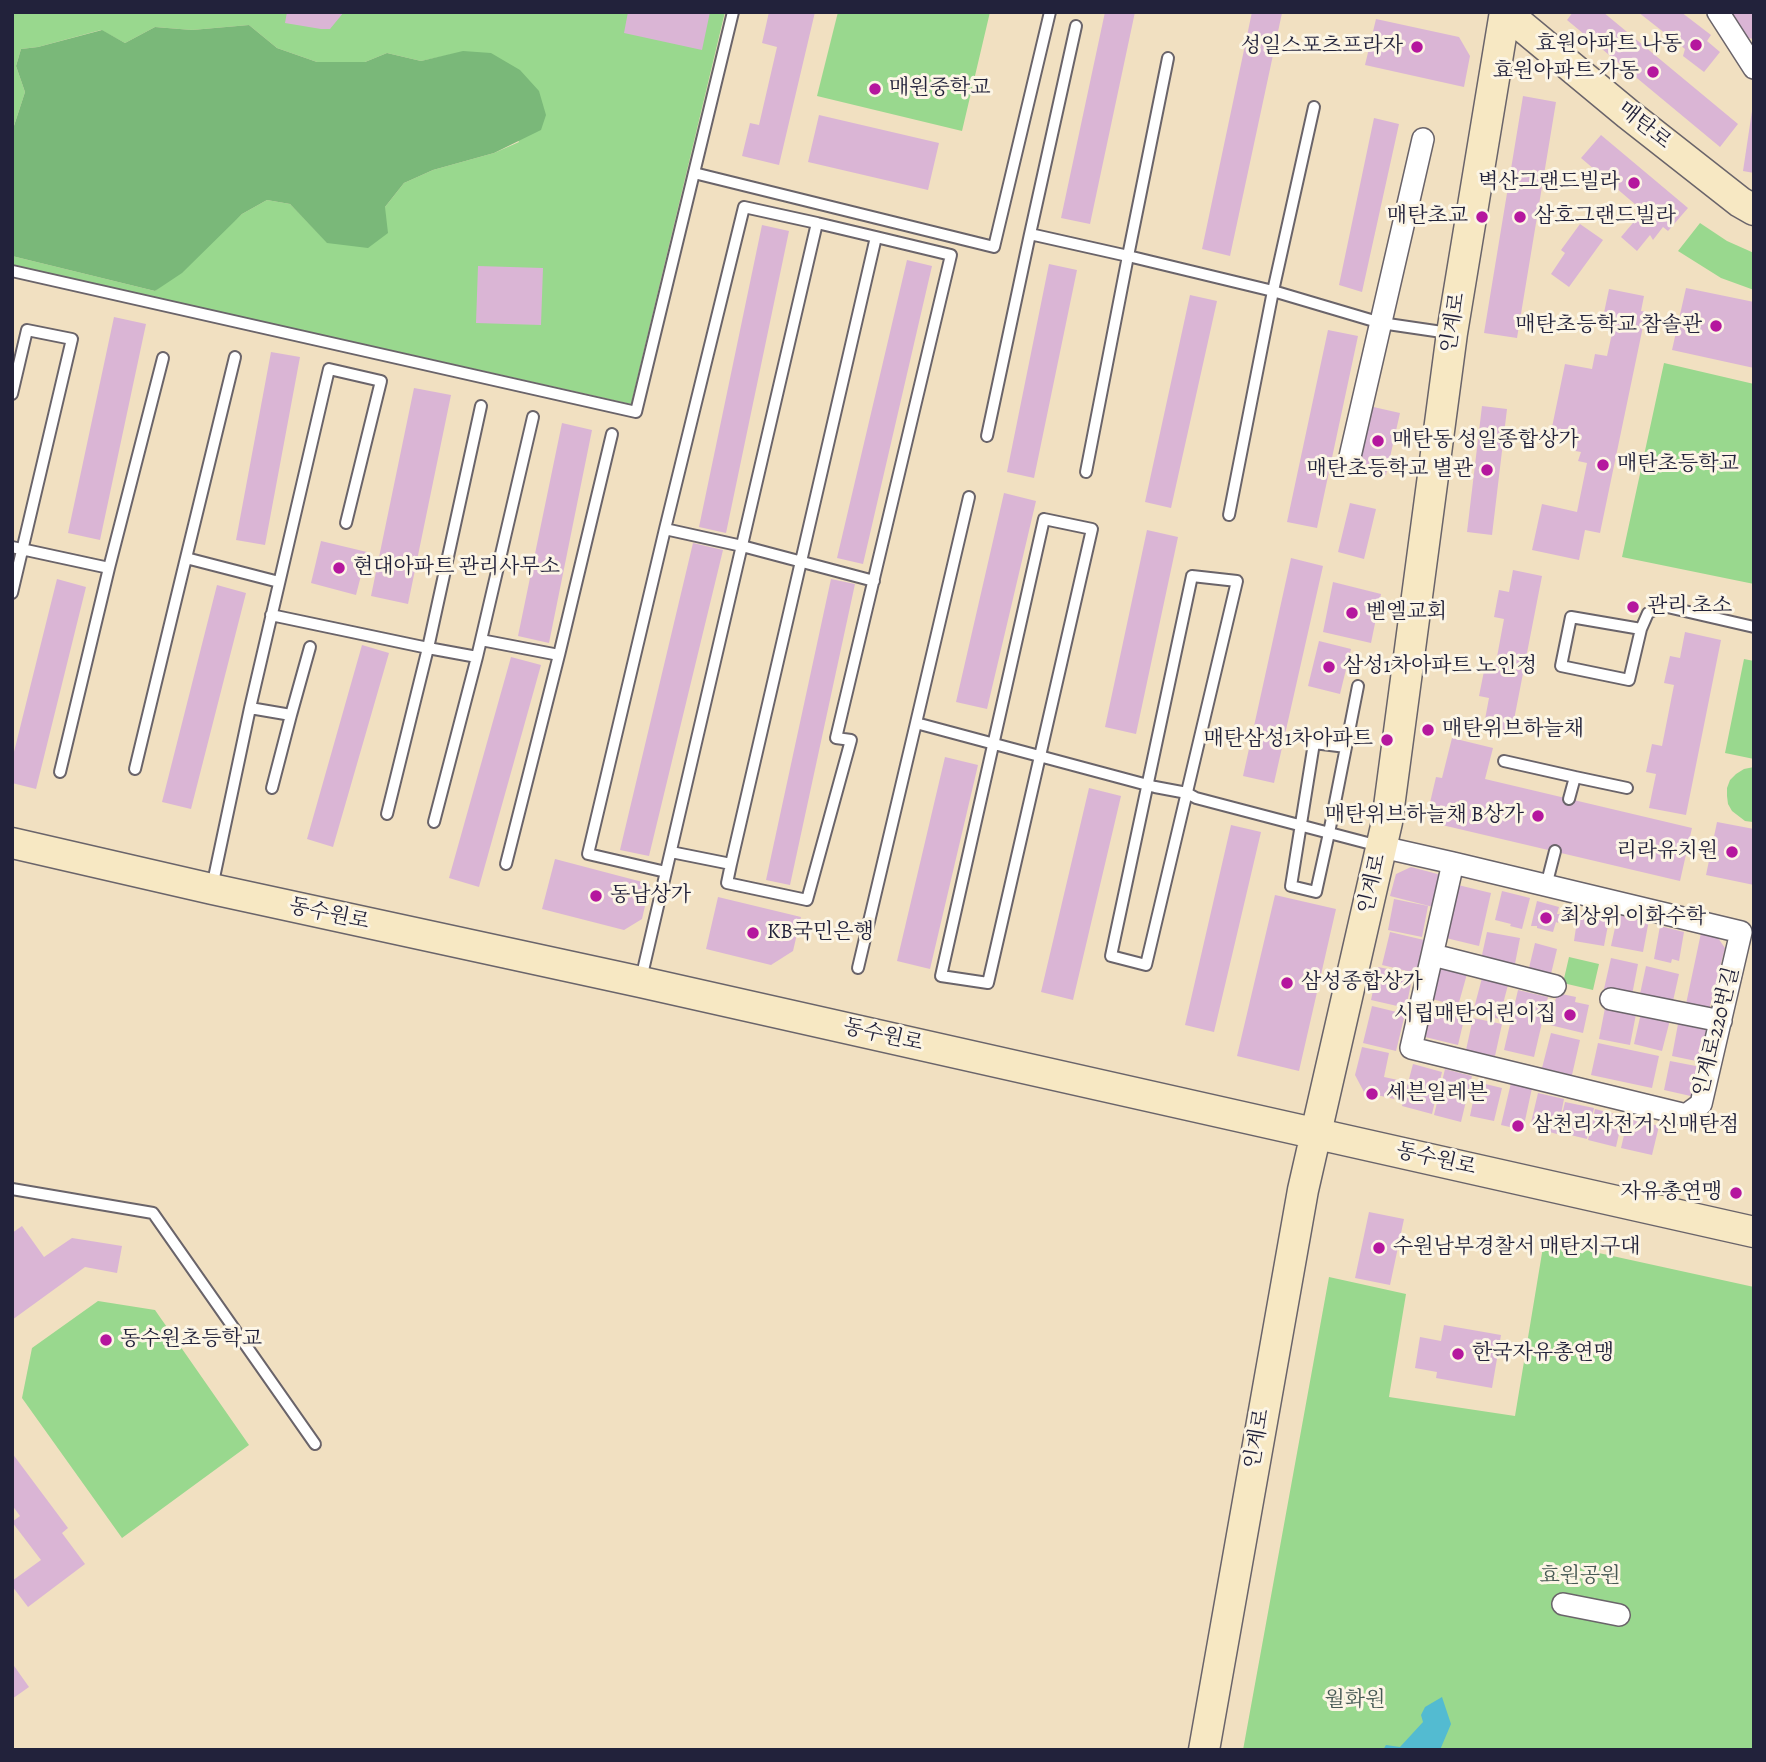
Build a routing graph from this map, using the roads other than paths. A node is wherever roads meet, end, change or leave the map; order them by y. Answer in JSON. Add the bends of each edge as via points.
{"nodes":[{"id":1,"x":733,"y":12,"type":"edge"},
{"id":2,"x":1050,"y":12,"type":"edge"},
{"id":3,"x":1505,"y":12,"type":"edge"},
{"id":4,"x":1718,"y":12,"type":"edge"},
{"id":5,"x":1076,"y":26,"type":"dead end"},
{"id":6,"x":1168,"y":58,"type":"dead end"},
{"id":7,"x":1754,"y":68,"type":"edge"},
{"id":8,"x":1314,"y":107,"type":"dead end"},
{"id":9,"x":1423,"y":139,"type":"dead end"},
{"id":10,"x":694,"y":173,"type":"junction"},
{"id":11,"x":1754,"y":210,"type":"edge"},
{"id":12,"x":817,"y":223,"type":"junction"},
{"id":13,"x":1030,"y":233,"type":"junction"},
{"id":14,"x":876,"y":237,"type":"junction"},
{"id":15,"x":1128,"y":256,"type":"junction"},
{"id":16,"x":12,"y":271,"type":"edge"},
{"id":17,"x":1273,"y":291,"type":"junction"},
{"id":18,"x":1381,"y":323,"type":"junction"},
{"id":19,"x":1452,"y":333,"type":"junction"},
{"id":20,"x":235,"y":357,"type":"dead end"},
{"id":21,"x":163,"y":358,"type":"dead end"},
{"id":22,"x":12,"y":394,"type":"edge"},
{"id":23,"x":481,"y":406,"type":"dead end"},
{"id":24,"x":533,"y":417,"type":"dead end"},
{"id":25,"x":612,"y":434,"type":"dead end"},
{"id":26,"x":987,"y":436,"type":"dead end"},
{"id":27,"x":1349,"y":461,"type":"dead end"},
{"id":28,"x":1086,"y":472,"type":"dead end"},
{"id":29,"x":969,"y":497,"type":"dead end"},
{"id":30,"x":1229,"y":515,"type":"dead end"},
{"id":31,"x":346,"y":523,"type":"dead end"},
{"id":32,"x":665,"y":529,"type":"junction"},
{"id":33,"x":742,"y":546,"type":"junction"},
{"id":34,"x":17,"y":548,"type":"edge"},
{"id":35,"x":186,"y":558,"type":"junction"},
{"id":36,"x":801,"y":562,"type":"junction"},
{"id":37,"x":109,"y":568,"type":"junction"},
{"id":38,"x":873,"y":581,"type":"junction"},
{"id":39,"x":279,"y":582,"type":"junction"},
{"id":40,"x":12,"y":593,"type":"edge"},
{"id":41,"x":271,"y":615,"type":"junction"},
{"id":42,"x":1754,"y":626,"type":"edge"},
{"id":43,"x":1641,"y":629,"type":"junction"},
{"id":44,"x":481,"y":640,"type":"junction"},
{"id":45,"x":310,"y":647,"type":"dead end"},
{"id":46,"x":428,"y":648,"type":"junction"},
{"id":47,"x":559,"y":655,"type":"junction"},
{"id":48,"x":477,"y":657,"type":"junction"},
{"id":49,"x":1358,"y":686,"type":"dead end"},
{"id":50,"x":250,"y":708,"type":"junction"},
{"id":51,"x":291,"y":715,"type":"junction"},
{"id":52,"x":916,"y":723,"type":"junction"},
{"id":53,"x":993,"y":743,"type":"junction"},
{"id":54,"x":1346,"y":747,"type":"junction"},
{"id":55,"x":1040,"y":756,"type":"junction"},
{"id":56,"x":1504,"y":761,"type":"dead end"},
{"id":57,"x":135,"y":769,"type":"dead end"},
{"id":58,"x":60,"y":772,"type":"dead end"},
{"id":59,"x":1575,"y":777,"type":"junction"},
{"id":60,"x":1147,"y":784,"type":"junction"},
{"id":61,"x":272,"y":788,"type":"dead end"},
{"id":62,"x":1627,"y":788,"type":"dead end"},
{"id":63,"x":1187,"y":793,"type":"junction"},
{"id":64,"x":1569,"y":799,"type":"dead end"},
{"id":65,"x":387,"y":814,"type":"dead end"},
{"id":66,"x":434,"y":822,"type":"dead end"},
{"id":67,"x":1302,"y":826,"type":"junction"},
{"id":68,"x":1329,"y":833,"type":"junction"},
{"id":69,"x":12,"y":843,"type":"edge"},
{"id":70,"x":1382,"y":847,"type":"junction"},
{"id":71,"x":1555,"y":851,"type":"dead end"},
{"id":72,"x":671,"y":852,"type":"junction"},
{"id":73,"x":1454,"y":863,"type":"junction"},
{"id":74,"x":506,"y":864,"type":"dead end"},
{"id":75,"x":731,"y":864,"type":"junction"},
{"id":76,"x":666,"y":872,"type":"junction"},
{"id":77,"x":1546,"y":886,"type":"junction"},
{"id":78,"x":212,"y":889,"type":"junction"},
{"id":79,"x":1747,"y":934,"type":"edge"},
{"id":80,"x":1433,"y":955,"type":"junction"},
{"id":81,"x":858,"y":968,"type":"dead end"},
{"id":82,"x":640,"y":982,"type":"junction"},
{"id":83,"x":1555,"y":986,"type":"dead end"},
{"id":84,"x":1611,"y":999,"type":"dead end"},
{"id":85,"x":1721,"y":1021,"type":"junction"},
{"id":86,"x":1315,"y":1133,"type":"junction"},
{"id":87,"x":12,"y":1189,"type":"edge"},
{"id":88,"x":1754,"y":1232,"type":"edge"},
{"id":89,"x":315,"y":1444,"type":"dead end"},
{"id":90,"x":1563,"y":1604,"type":"dead end"},
{"id":91,"x":1619,"y":1615,"type":"dead end"},
{"id":92,"x":1204,"y":1750,"type":"edge"}],
"edges":[{"from":1,"to":10,"type":"lane"},
{"from":2,"to":10,"type":"lane","via":[[994,247]]},
{"from":3,"to":11,"type":"street","name":"매탄로"},
{"from":3,"to":19,"type":"street","name":"인계로"},
{"from":4,"to":7,"type":"street"},
{"from":5,"to":13,"type":"lane"},
{"from":6,"to":15,"type":"lane"},
{"from":8,"to":17,"type":"lane"},
{"from":9,"to":18,"type":"street"},
{"from":10,"to":16,"type":"lane","via":[[636,412]]},
{"from":12,"to":14,"type":"lane"},
{"from":12,"to":32,"type":"lane","via":[[744,207]]},
{"from":12,"to":33,"type":"lane"},
{"from":13,"to":15,"type":"lane"},
{"from":13,"to":26,"type":"lane"},
{"from":14,"to":36,"type":"lane"},
{"from":14,"to":38,"type":"lane","via":[[951,255]]},
{"from":15,"to":17,"type":"lane"},
{"from":15,"to":28,"type":"lane"},
{"from":17,"to":18,"type":"lane"},
{"from":17,"to":30,"type":"lane"},
{"from":18,"to":19,"type":"lane"},
{"from":18,"to":27,"type":"street"},
{"from":19,"to":70,"type":"street","name":"인계로"},
{"from":20,"to":35,"type":"lane"},
{"from":21,"to":37,"type":"lane"},
{"from":22,"to":34,"type":"lane","via":[[27,330],[72,339]]},
{"from":23,"to":46,"type":"lane"},
{"from":24,"to":44,"type":"lane"},
{"from":25,"to":47,"type":"lane"},
{"from":29,"to":52,"type":"lane"},
{"from":31,"to":39,"type":"lane","via":[[381,381],[329,369]]},
{"from":32,"to":33,"type":"lane"},
{"from":32,"to":76,"type":"lane","via":[[588,854]]},
{"from":33,"to":36,"type":"lane"},
{"from":33,"to":72,"type":"lane"},
{"from":34,"to":37,"type":"lane"},
{"from":34,"to":40,"type":"lane"},
{"from":35,"to":39,"type":"lane"},
{"from":35,"to":57,"type":"lane"},
{"from":36,"to":38,"type":"lane"},
{"from":36,"to":75,"type":"lane"},
{"from":37,"to":58,"type":"lane"},
{"from":38,"to":75,"type":"lane","via":[[836,738],[851,740],[807,900],[727,883]]},
{"from":39,"to":41,"type":"lane"},
{"from":41,"to":46,"type":"lane"},
{"from":41,"to":50,"type":"lane"},
{"from":42,"to":43,"type":"lane","via":[[1663,606],[1648,613]]},
{"from":43,"to":43,"type":"lane","via":[[1571,617],[1561,666],[1629,680]]},
{"from":44,"to":47,"type":"lane"},
{"from":44,"to":48,"type":"lane"},
{"from":45,"to":51,"type":"lane"},
{"from":46,"to":48,"type":"lane"},
{"from":46,"to":65,"type":"lane"},
{"from":47,"to":74,"type":"lane"},
{"from":48,"to":66,"type":"lane"},
{"from":49,"to":54,"type":"lane"},
{"from":50,"to":51,"type":"lane"},
{"from":50,"to":78,"type":"lane"},
{"from":51,"to":61,"type":"lane"},
{"from":52,"to":53,"type":"lane"},
{"from":52,"to":81,"type":"lane"},
{"from":53,"to":55,"type":"lane"},
{"from":53,"to":55,"type":"lane","via":[[1044,519],[1092,529]]},
{"from":53,"to":55,"type":"lane","via":[[941,976],[988,983]]},
{"from":54,"to":67,"type":"lane","via":[[1314,743]]},
{"from":54,"to":68,"type":"lane"},
{"from":55,"to":60,"type":"lane"},
{"from":56,"to":59,"type":"lane"},
{"from":59,"to":62,"type":"lane"},
{"from":59,"to":64,"type":"lane"},
{"from":60,"to":63,"type":"lane"},
{"from":60,"to":63,"type":"lane","via":[[1111,956],[1146,965]]},
{"from":60,"to":63,"type":"lane","via":[[1192,576],[1237,581]]},
{"from":63,"to":67,"type":"lane"},
{"from":67,"to":68,"type":"lane"},
{"from":67,"to":68,"type":"lane","via":[[1292,886],[1316,892]]},
{"from":68,"to":70,"type":"lane"},
{"from":69,"to":78,"type":"street","name":"동수원로"},
{"from":70,"to":73,"type":"street","name":"인계로220번길"},
{"from":70,"to":86,"type":"street","name":"인계로"},
{"from":71,"to":77,"type":"lane"},
{"from":72,"to":75,"type":"lane"},
{"from":72,"to":76,"type":"lane"},
{"from":73,"to":77,"type":"street","name":"인계로220번길"},
{"from":73,"to":80,"type":"street","name":"인계로220번길"},
{"from":76,"to":82,"type":"lane"},
{"from":77,"to":79,"type":"street","name":"인계로220번길"},
{"from":78,"to":82,"type":"street","name":"동수원로"},
{"from":79,"to":85,"type":"street","name":"인계로220번길"},
{"from":80,"to":83,"type":"street"},
{"from":80,"to":85,"type":"street","name":"인계로220번길","via":[[1410,1048],[1686,1115],[1702,1104]]},
{"from":82,"to":86,"type":"street","name":"동수원로"},
{"from":84,"to":85,"type":"street"},
{"from":86,"to":88,"type":"street","name":"동수원로"},
{"from":86,"to":92,"type":"street","name":"인계로"},
{"from":87,"to":89,"type":"lane","via":[[153,1213]]},
{"from":90,"to":91,"type":"street"}]}
